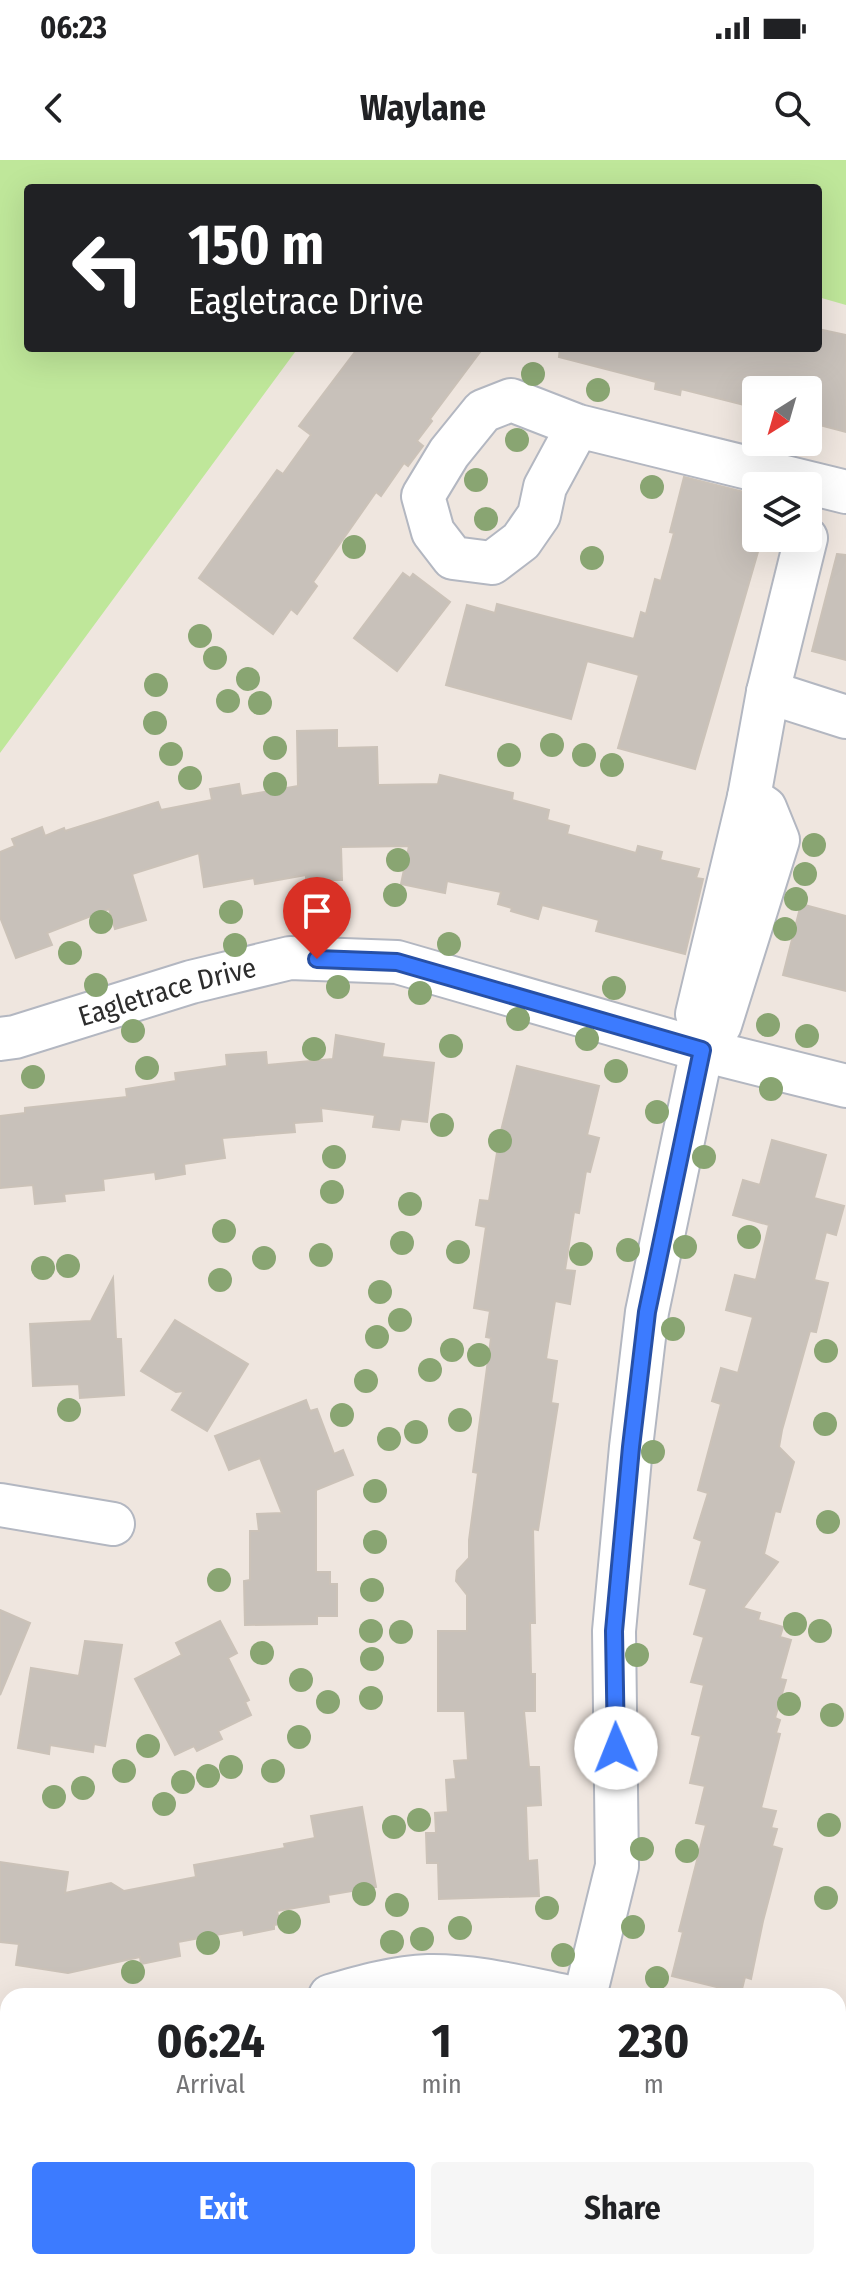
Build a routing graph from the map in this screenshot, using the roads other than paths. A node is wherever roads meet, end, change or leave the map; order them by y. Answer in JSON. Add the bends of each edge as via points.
{"nodes":[{"id":1,"x":578,"y":426,"type":"dead end"},
{"id":2,"x":833,"y":489,"type":"edge"},
{"id":3,"x":822,"y":507,"type":"edge"},
{"id":4,"x":803,"y":552,"type":"edge"},
{"id":5,"x":768,"y":692,"type":"junction"},
{"id":6,"x":846,"y":717,"type":"edge"},
{"id":7,"x":0,"y":1039,"type":"edge"},
{"id":8,"x":702,"y":1050,"type":"junction"},
{"id":9,"x":846,"y":1086,"type":"edge"},
{"id":10,"x":0,"y":1505,"type":"edge"},
{"id":11,"x":113,"y":1524,"type":"dead end"},
{"id":12,"x":356,"y":1988,"type":"edge"},
{"id":13,"x":525,"y":1988,"type":"edge"},
{"id":14,"x":587,"y":1988,"type":"edge"}],
"edges":[{"from":1,"to":2,"type":"street"},
{"from":2,"to":3,"type":"street"},
{"from":4,"to":5,"type":"street"},
{"from":5,"to":6,"type":"street"},
{"from":5,"to":8,"type":"street","via":[[749,797],[765,808],[778,840],[720,1025]]},
{"from":7,"to":8,"type":"street","name":"Eagletrace Drive","via":[[290,958],[397,962]]},
{"from":8,"to":9,"type":"street","name":"Eagletrace Drive"},
{"from":8,"to":14,"type":"street","via":[[647,1312],[614,1631],[617,1866]]},
{"from":10,"to":11,"type":"street"},
{"from":12,"to":13,"type":"street","via":[[428,1976]]}]}
